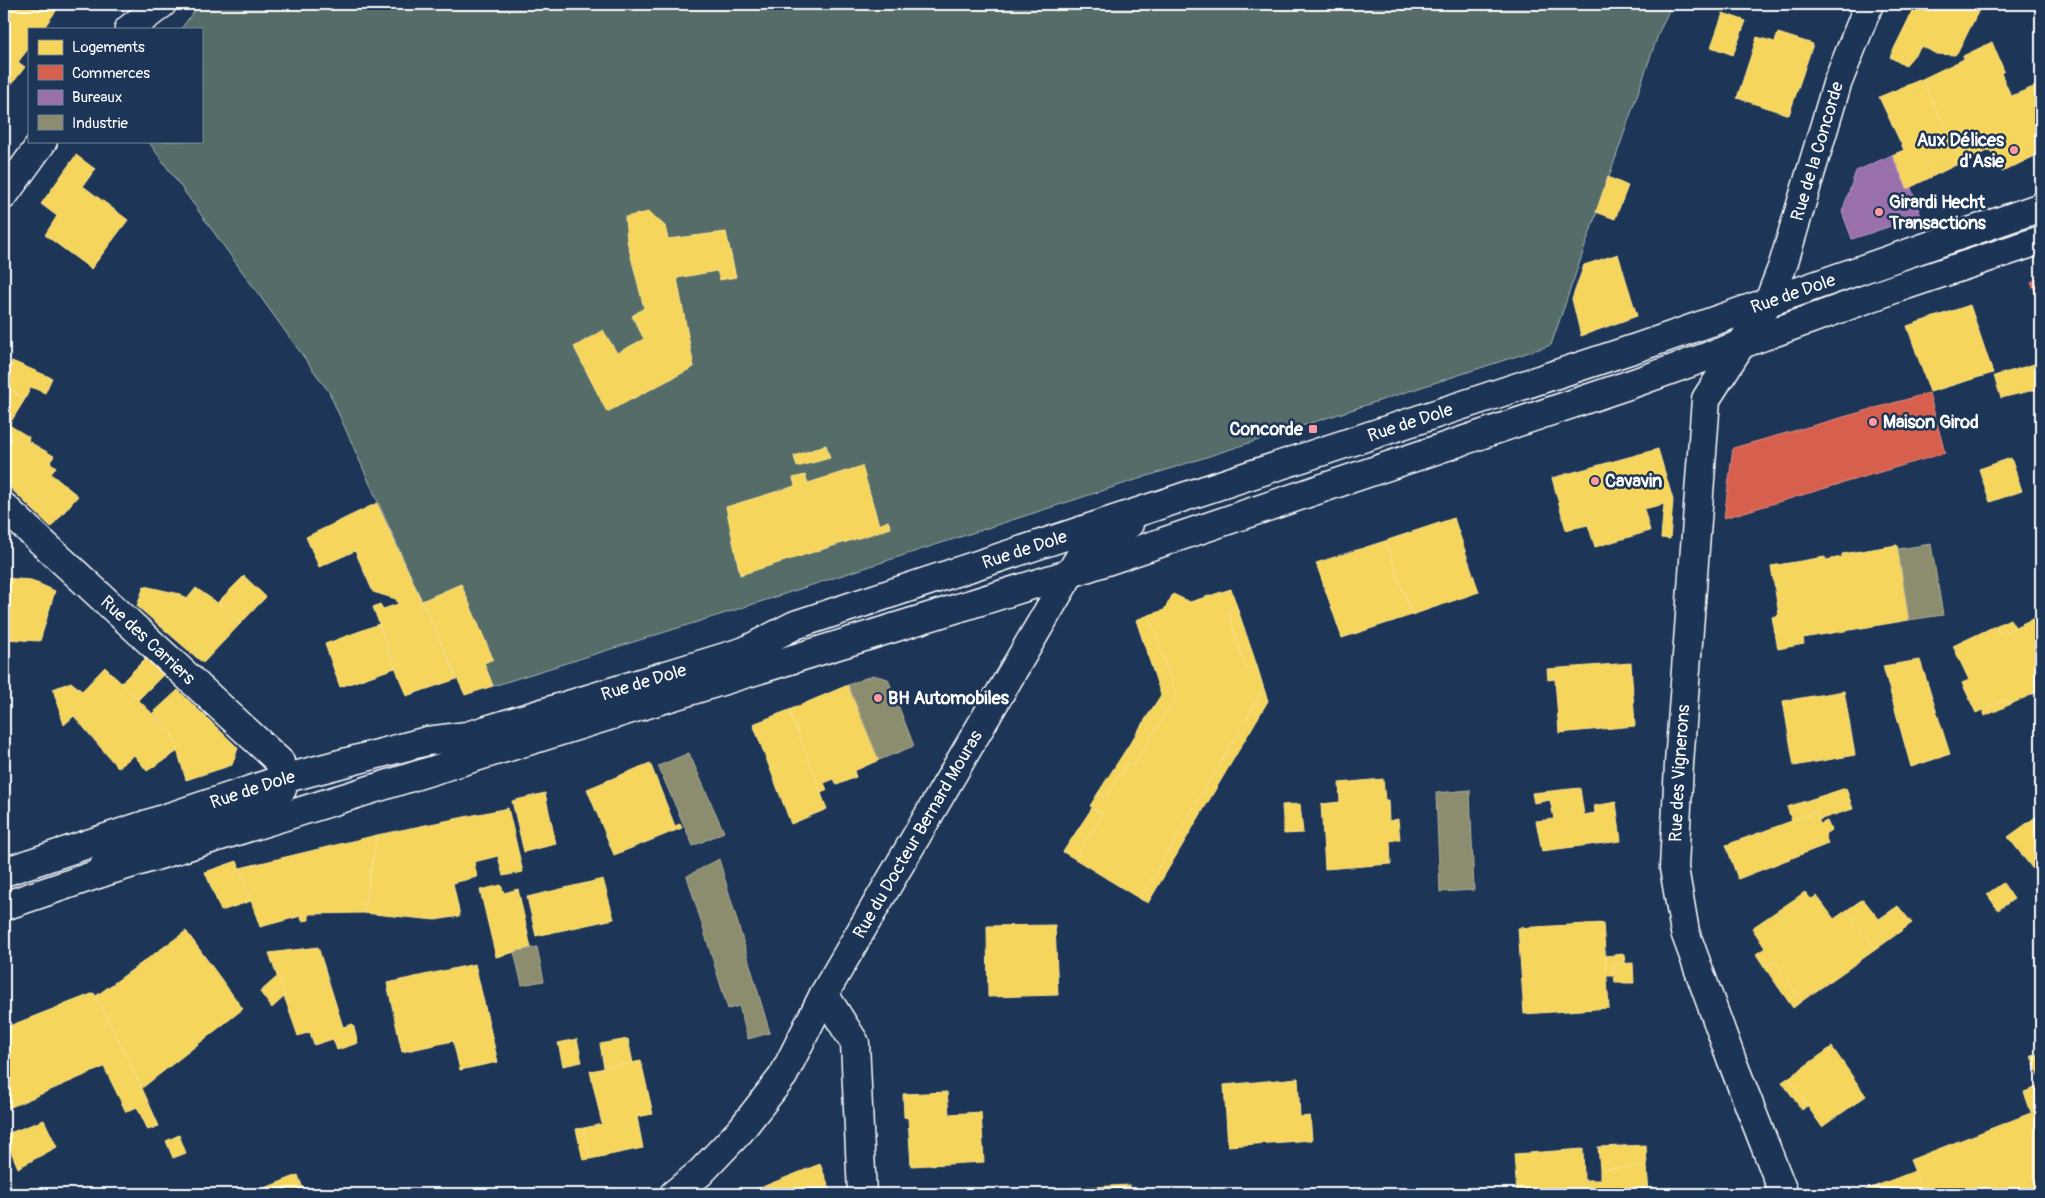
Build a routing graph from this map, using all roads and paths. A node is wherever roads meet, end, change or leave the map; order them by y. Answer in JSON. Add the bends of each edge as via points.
{"nodes":[{"id":1,"x":162,"y":4,"type":"edge"},
{"id":2,"x":1869,"y":4,"type":"edge"},
{"id":3,"x":130,"y":28,"type":"edge"},
{"id":4,"x":42,"y":142,"type":"edge"},
{"id":5,"x":4,"y":195,"type":"edge"},
{"id":6,"x":2041,"y":207,"type":"edge"},
{"id":7,"x":2041,"y":240,"type":"edge"},
{"id":8,"x":1769,"y":301,"type":"junction"},
{"id":9,"x":1741,"y":345,"type":"junction"},
{"id":10,"x":1180,"y":499,"type":"junction"},
{"id":11,"x":4,"y":507,"type":"edge"},
{"id":12,"x":1071,"y":573,"type":"junction"},
{"id":13,"x":283,"y":780,"type":"junction"},
{"id":14,"x":4,"y":872,"type":"edge"},
{"id":15,"x":101,"y":873,"type":"junction"},
{"id":16,"x":4,"y":906,"type":"edge"},
{"id":17,"x":824,"y":994,"type":"junction"},
{"id":18,"x":674,"y":1194,"type":"edge"},
{"id":19,"x":862,"y":1194,"type":"edge"},
{"id":20,"x":1784,"y":1194,"type":"edge"}],
"edges":[{"from":1,"to":3,"type":"main road"},
{"from":2,"to":8,"type":"main road","name":"Rue de la Concorde","via":[[1837,84],[1783,265]]},
{"from":4,"to":5,"type":"main road"},
{"from":6,"to":8,"type":"main road","name":"Rue de Dole"},
{"from":7,"to":9,"type":"main road","name":"Rue de Dole"},
{"from":8,"to":9,"type":"main road","name":"Rue de la Concorde"},
{"from":8,"to":10,"type":"main road","name":"Rue de Dole"},
{"from":9,"to":12,"type":"main road","name":"Rue de Dole"},
{"from":9,"to":20,"type":"main road","name":"Rue des Vignerons","via":[[1706,399],[1674,868],[1685,932]]},
{"from":10,"to":12,"type":"main road","name":"Rue du Docteur Bernard Mouras","via":[[1098,538],[1082,554]]},
{"from":10,"to":13,"type":"main road","name":"Rue de Dole","via":[[795,625],[745,651],[467,736],[427,741]]},
{"from":11,"to":13,"type":"main road","name":"Rue des Carriers","via":[[280,762]]},
{"from":12,"to":15,"type":"main road","name":"Rue de Dole"},
{"from":12,"to":17,"type":"main road","name":"Rue du Docteur Bernard Mouras"},
{"from":13,"to":14,"type":"main road","name":"Rue de Dole"},
{"from":13,"to":15,"type":"main road","via":[[282,789],[268,804],[108,856]]},
{"from":15,"to":16,"type":"main road","name":"Rue de Dole"},
{"from":17,"to":18,"type":"main road","name":"Rue du Docteur Bernard Mouras","via":[[783,1076],[740,1131],[700,1173]]},
{"from":17,"to":19,"type":"main road","via":[[856,1043]]}]}
